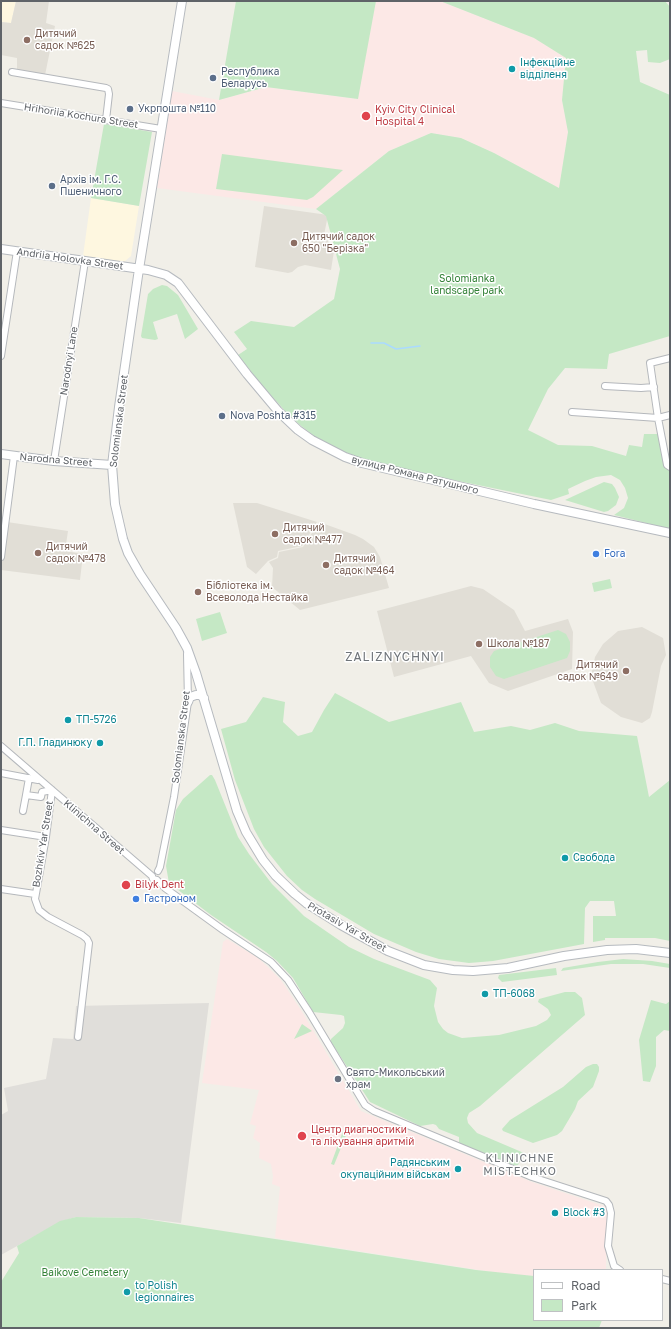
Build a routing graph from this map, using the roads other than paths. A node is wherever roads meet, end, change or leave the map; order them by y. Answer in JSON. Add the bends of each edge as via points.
{"nodes":[{"id":1,"x":182,"y":1,"type":"edge"},
{"id":2,"x":12,"y":72,"type":"dead end"},
{"id":3,"x":1,"y":103,"type":"edge"},
{"id":4,"x":106,"y":120,"type":"junction"},
{"id":5,"x":161,"y":129,"type":"junction"},
{"id":6,"x":1,"y":249,"type":"edge"},
{"id":7,"x":17,"y":251,"type":"junction"},
{"id":8,"x":85,"y":261,"type":"junction"},
{"id":9,"x":139,"y":269,"type":"junction"},
{"id":10,"x":1,"y":356,"type":"edge"},
{"id":11,"x":670,"y":358,"type":"edge"},
{"id":12,"x":605,"y":386,"type":"dead end"},
{"id":13,"x":654,"y":387,"type":"junction"},
{"id":14,"x":572,"y":412,"type":"dead end"},
{"id":15,"x":670,"y":415,"type":"edge"},
{"id":16,"x":658,"y":418,"type":"junction"},
{"id":17,"x":1,"y":454,"type":"edge"},
{"id":18,"x":14,"y":456,"type":"junction"},
{"id":19,"x":54,"y":462,"type":"junction"},
{"id":20,"x":112,"y":465,"type":"junction"},
{"id":21,"x":669,"y":466,"type":"edge"},
{"id":22,"x":670,"y":534,"type":"edge"},
{"id":23,"x":1,"y":557,"type":"edge"},
{"id":24,"x":186,"y":648,"type":"junction"},
{"id":25,"x":204,"y":698,"type":"junction"},
{"id":26,"x":188,"y":702,"type":"junction"},
{"id":27,"x":1,"y":746,"type":"edge"},
{"id":28,"x":1,"y":774,"type":"edge"},
{"id":29,"x":29,"y":778,"type":"junction"},
{"id":30,"x":40,"y":780,"type":"junction"},
{"id":31,"x":52,"y":790,"type":"junction"},
{"id":32,"x":26,"y":795,"type":"junction"},
{"id":33,"x":23,"y":811,"type":"dead end"},
{"id":34,"x":1,"y":830,"type":"edge"},
{"id":35,"x":46,"y":837,"type":"junction"},
{"id":36,"x":158,"y":872,"type":"junction"},
{"id":37,"x":152,"y":876,"type":"junction"},
{"id":38,"x":157,"y":880,"type":"junction"},
{"id":39,"x":1,"y":889,"type":"edge"},
{"id":40,"x":35,"y":894,"type":"junction"},
{"id":41,"x":670,"y":953,"type":"edge"},
{"id":42,"x":78,"y":1037,"type":"dead end"},
{"id":43,"x":618,"y":1269,"type":"edge"}],
"edges":[{"from":1,"to":5,"type":"main road","name":"Solomianska Street"},
{"from":2,"to":4,"type":"street","via":[[108,89]]},
{"from":3,"to":4,"type":"street","name":"Hrihoriia Kochura Street"},
{"from":4,"to":5,"type":"street","name":"Hrihoriia Kochura Street"},
{"from":5,"to":9,"type":"main road","name":"Solomianska Street"},
{"from":6,"to":7,"type":"main road","name":"Andriia Holovka Street"},
{"from":7,"to":8,"type":"main road","name":"Andriia Holovka Street"},
{"from":7,"to":10,"type":"street"},
{"from":8,"to":9,"type":"main road","name":"Andriia Holovka Street"},
{"from":8,"to":19,"type":"street","name":"Narodnyi Lane"},
{"from":9,"to":20,"type":"main road","name":"Solomianska Street"},
{"from":9,"to":22,"type":"main road","name":"вулиця Романа Ратушного","via":[[166,275],[177,283],[270,402],[298,430],[328,449],[362,463]]},
{"from":11,"to":13,"type":"street","via":[[650,363]]},
{"from":12,"to":13,"type":"street"},
{"from":13,"to":16,"type":"street"},
{"from":14,"to":16,"type":"street"},
{"from":15,"to":16,"type":"street"},
{"from":16,"to":21,"type":"street"},
{"from":17,"to":18,"type":"main road","name":"Narodna Street"},
{"from":18,"to":19,"type":"main road","name":"Narodna Street"},
{"from":18,"to":23,"type":"street"},
{"from":19,"to":20,"type":"main road","name":"Narodna Street"},
{"from":20,"to":24,"type":"main road","name":"Solomianska Street","via":[[118,521],[128,553]]},
{"from":24,"to":25,"type":"main road","name":"Protasiv Yar Street"},
{"from":24,"to":26,"type":"street","name":"Solomianska Street"},
{"from":25,"to":26,"type":"main road","via":[[196,694],[190,697]]},
{"from":25,"to":41,"type":"main road","name":"Protasiv Yar Street","via":[[237,811],[260,856],[295,894],[362,937],[406,958],[439,968],[464,971],[492,970],[607,950],[636,949]]},
{"from":26,"to":36,"type":"street","name":"Solomianska Street","via":[[174,797]]},
{"from":27,"to":30,"type":"street","name":"Klinichna Street"},
{"from":28,"to":29,"type":"street"},
{"from":29,"to":30,"type":"street"},
{"from":29,"to":32,"type":"street"},
{"from":30,"to":31,"type":"street","name":"Klinichna Street"},
{"from":31,"to":32,"type":"street","via":[[42,792],[41,797]]},
{"from":31,"to":35,"type":"street","name":"Bozhkiv Yar Street"},
{"from":31,"to":37,"type":"street","name":"Klinichna Street"},
{"from":32,"to":33,"type":"street"},
{"from":34,"to":35,"type":"street"},
{"from":35,"to":40,"type":"street","name":"Bozhkiv Yar Street"},
{"from":36,"to":37,"type":"street","via":[[154,872]]},
{"from":36,"to":38,"type":"street","via":[[161,876]]},
{"from":37,"to":38,"type":"street"},
{"from":38,"to":43,"type":"street","via":[[271,962],[288,980],[365,1105],[532,1177],[606,1201],[611,1209],[608,1246],[614,1266]]},
{"from":39,"to":40,"type":"street"},
{"from":40,"to":42,"type":"street","name":"Bozhkiv Yar Street","via":[[39,910],[50,919],[85,937],[89,943]]}]}
